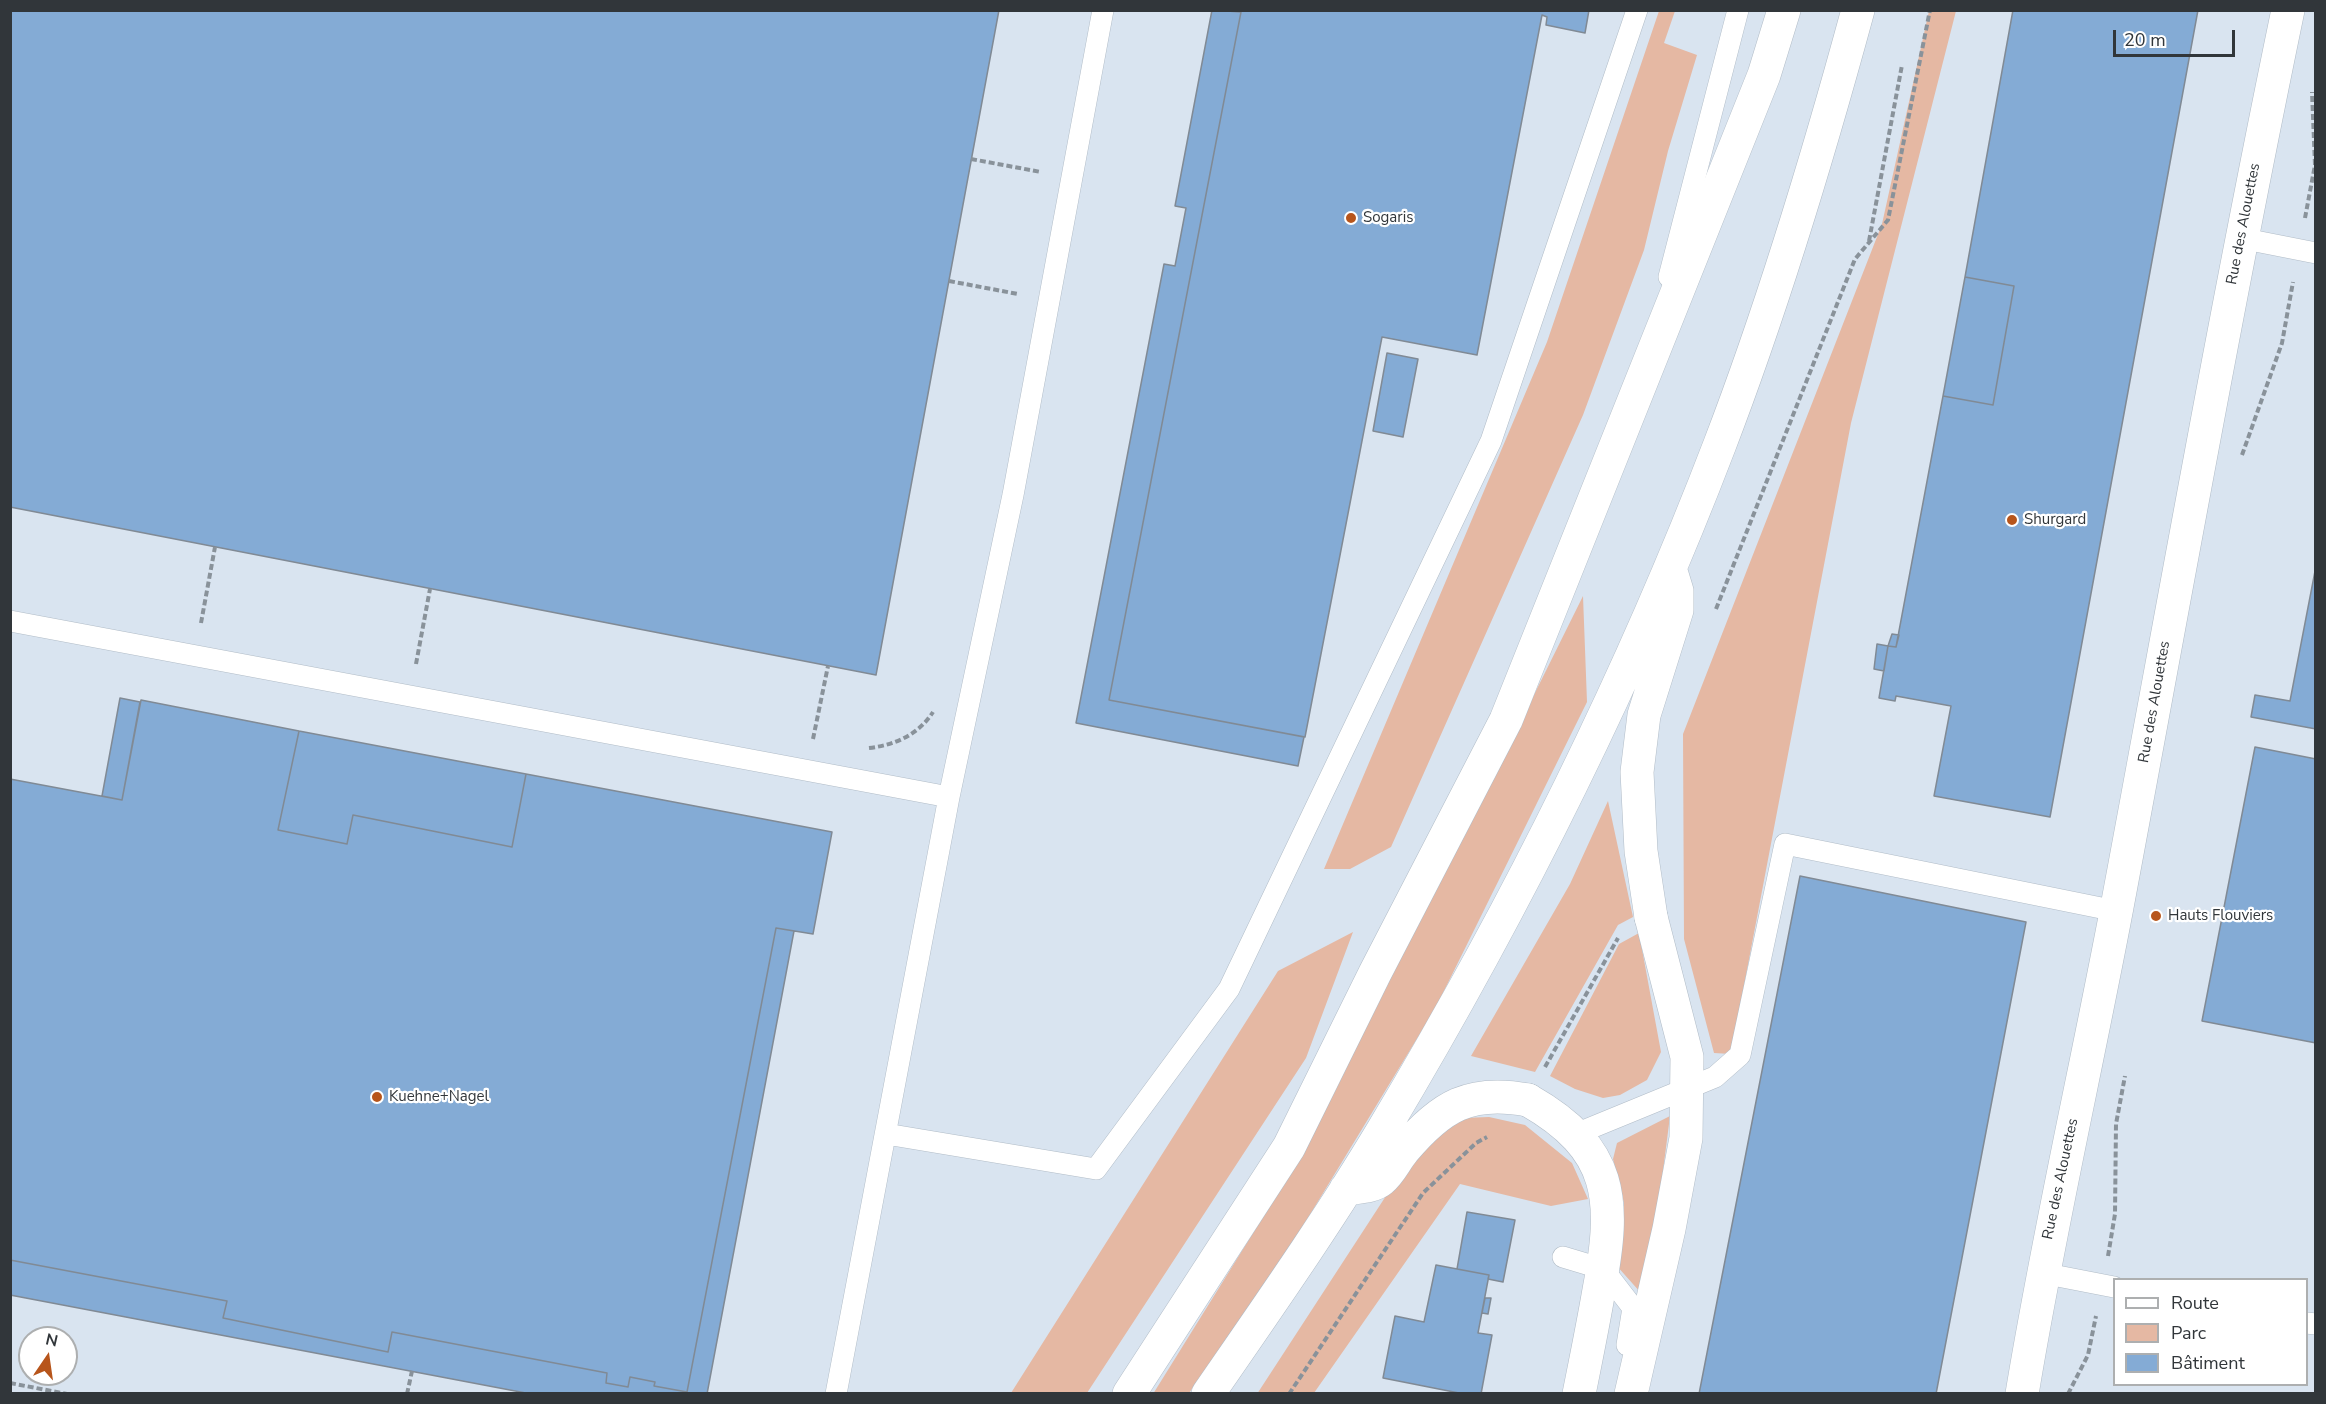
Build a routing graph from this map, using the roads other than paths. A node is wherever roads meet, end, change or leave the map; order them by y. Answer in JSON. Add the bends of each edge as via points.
{"nodes":[{"id":1,"x":1103,"y":10,"type":"edge"},
{"id":2,"x":1637,"y":10,"type":"edge"},
{"id":3,"x":1738,"y":10,"type":"edge"},
{"id":4,"x":1784,"y":10,"type":"edge"},
{"id":5,"x":1858,"y":10,"type":"edge"},
{"id":6,"x":2288,"y":10,"type":"edge"},
{"id":7,"x":2240,"y":238,"type":"junction"},
{"id":8,"x":2307,"y":251,"type":"edge"},
{"id":9,"x":1643,"y":381,"type":"junction"},
{"id":10,"x":1670,"y":568,"type":"junction"},
{"id":11,"x":10,"y":621,"type":"edge"},
{"id":12,"x":949,"y":797,"type":"junction"},
{"id":13,"x":2116,"y":911,"type":"junction"},
{"id":14,"x":1688,"y":1089,"type":"junction"},
{"id":15,"x":886,"y":1134,"type":"junction"},
{"id":16,"x":1576,"y":1134,"type":"junction"},
{"id":17,"x":1346,"y":1189,"type":"junction"},
{"id":18,"x":1563,"y":1257,"type":"dead end"},
{"id":19,"x":1603,"y":1269,"type":"junction"},
{"id":20,"x":2042,"y":1273,"type":"junction"},
{"id":21,"x":2109,"y":1286,"type":"edge"},
{"id":22,"x":836,"y":1394,"type":"edge"},
{"id":23,"x":1130,"y":1394,"type":"edge"},
{"id":24,"x":1208,"y":1394,"type":"edge"},
{"id":25,"x":1579,"y":1394,"type":"edge"},
{"id":26,"x":1624,"y":1394,"type":"edge"},
{"id":27,"x":1631,"y":1394,"type":"edge"},
{"id":28,"x":2022,"y":1394,"type":"edge"}],
"edges":[{"from":1,"to":12,"type":"lane","via":[[1012,495]]},
{"from":2,"to":15,"type":"lane","via":[[1491,441],[1229,989],[1096,1170]]},
{"from":3,"to":9,"type":"lane"},
{"from":4,"to":9,"type":"main road","via":[[1764,75]]},
{"from":5,"to":10,"type":"main road","via":[[1771,302]]},
{"from":6,"to":7,"type":"main road","name":"Rue des Alouettes"},
{"from":7,"to":8,"type":"lane"},
{"from":7,"to":13,"type":"main road","name":"Rue des Alouettes"},
{"from":9,"to":23,"type":"main road","via":[[1506,720],[1289,1147]]},
{"from":10,"to":14,"type":"main road","via":[[1677,591],[1677,610],[1644,715],[1637,771],[1641,851],[1638,925],[1687,1058]]},
{"from":10,"to":17,"type":"main road","via":[[1538,852],[1460,997]]},
{"from":11,"to":12,"type":"lane"},
{"from":12,"to":15,"type":"lane"},
{"from":13,"to":14,"type":"lane","via":[[1785,844],[1740,1055],[1715,1077]]},
{"from":13,"to":20,"type":"main road","name":"Rue des Alouettes"},
{"from":14,"to":16,"type":"lane"},
{"from":14,"to":27,"type":"main road","via":[[1686,1138],[1669,1229]]},
{"from":15,"to":22,"type":"lane"},
{"from":16,"to":17,"type":"main road","via":[[1534,1088],[1508,1096],[1485,1097],[1450,1107],[1420,1132],[1381,1180]]},
{"from":16,"to":19,"type":"main road","via":[[1602,1177],[1608,1204]]},
{"from":17,"to":24,"type":"main road"},
{"from":18,"to":19,"type":"lane"},
{"from":19,"to":25,"type":"main road"},
{"from":19,"to":26,"type":"lane","via":[[1633,1308],[1622,1377]]},
{"from":20,"to":21,"type":"lane"},
{"from":20,"to":28,"type":"main road","name":"Rue des Alouettes"}]}
